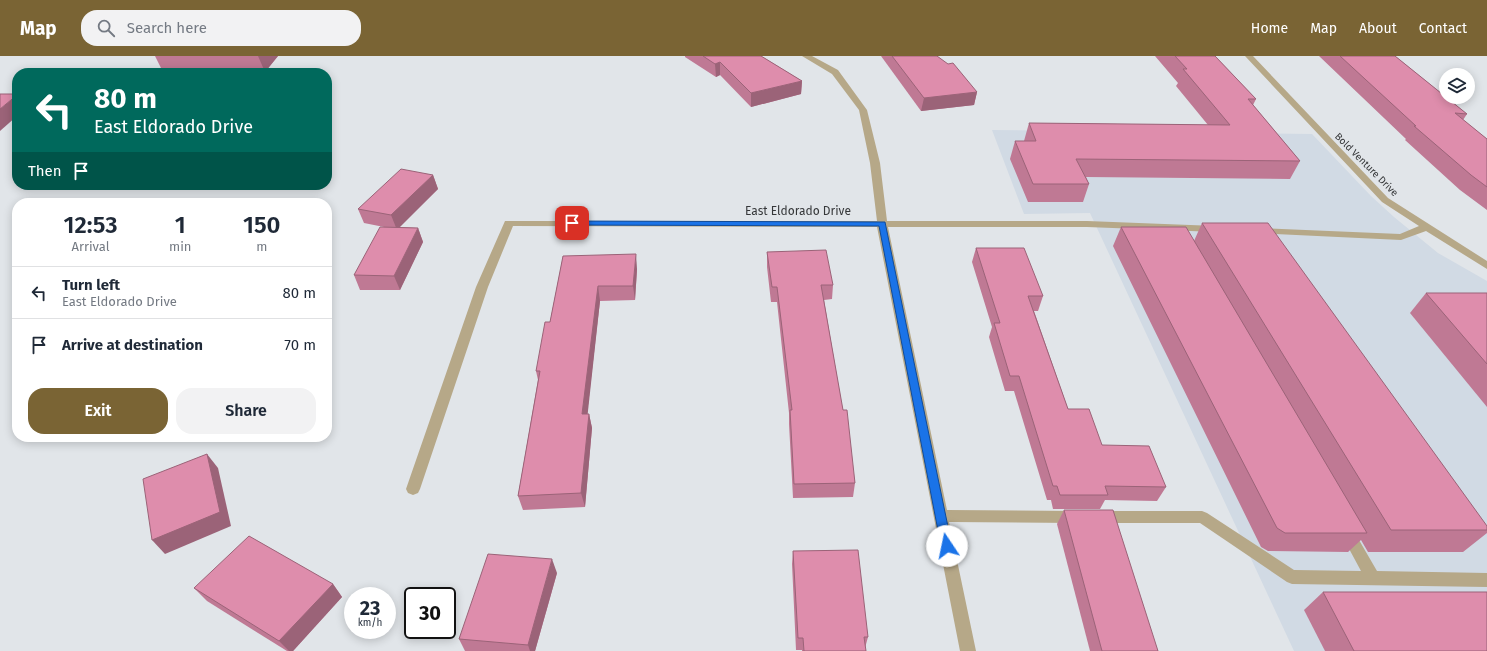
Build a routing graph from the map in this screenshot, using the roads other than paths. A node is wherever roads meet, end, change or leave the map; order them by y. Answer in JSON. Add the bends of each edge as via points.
{"nodes":[{"id":1,"x":806,"y":56,"type":"edge"},
{"id":2,"x":1249,"y":56,"type":"edge"},
{"id":3,"x":882,"y":224,"type":"junction"},
{"id":4,"x":1427,"y":227,"type":"junction"},
{"id":5,"x":1173,"y":228,"type":"junction"},
{"id":6,"x":1228,"y":230,"type":"edge"},
{"id":7,"x":1252,"y":231,"type":"edge"},
{"id":8,"x":1181,"y":241,"type":"edge"},
{"id":9,"x":1487,"y":266,"type":"edge"},
{"id":10,"x":413,"y":489,"type":"dead end"},
{"id":11,"x":941,"y":516,"type":"junction"},
{"id":12,"x":1341,"y":523,"type":"edge"},
{"id":13,"x":1373,"y":578,"type":"junction"},
{"id":14,"x":1487,"y":580,"type":"edge"},
{"id":15,"x":968,"y":651,"type":"edge"}],
"edges":[{"from":1,"to":3,"type":"street","via":[[834,72],[863,110],[875,163]]},
{"from":2,"to":4,"type":"street","name":"Bold Venture Drive","via":[[1385,200]]},
{"from":3,"to":5,"type":"street","name":"East Eldorado Drive","via":[[1087,224]]},
{"from":3,"to":10,"type":"street","name":"East Eldorado Drive","via":[[509,223],[482,287]]},
{"from":3,"to":11,"type":"street"},
{"from":4,"to":7,"type":"street","via":[[1401,237]]},
{"from":4,"to":9,"type":"street","name":"Bold Venture Drive"},
{"from":5,"to":6,"type":"street","name":"East Eldorado Drive"},
{"from":5,"to":8,"type":"street"},
{"from":11,"to":13,"type":"street","via":[[1202,517],[1292,576]]},
{"from":11,"to":15,"type":"street"},
{"from":12,"to":13,"type":"street"},
{"from":13,"to":14,"type":"street"}]}
